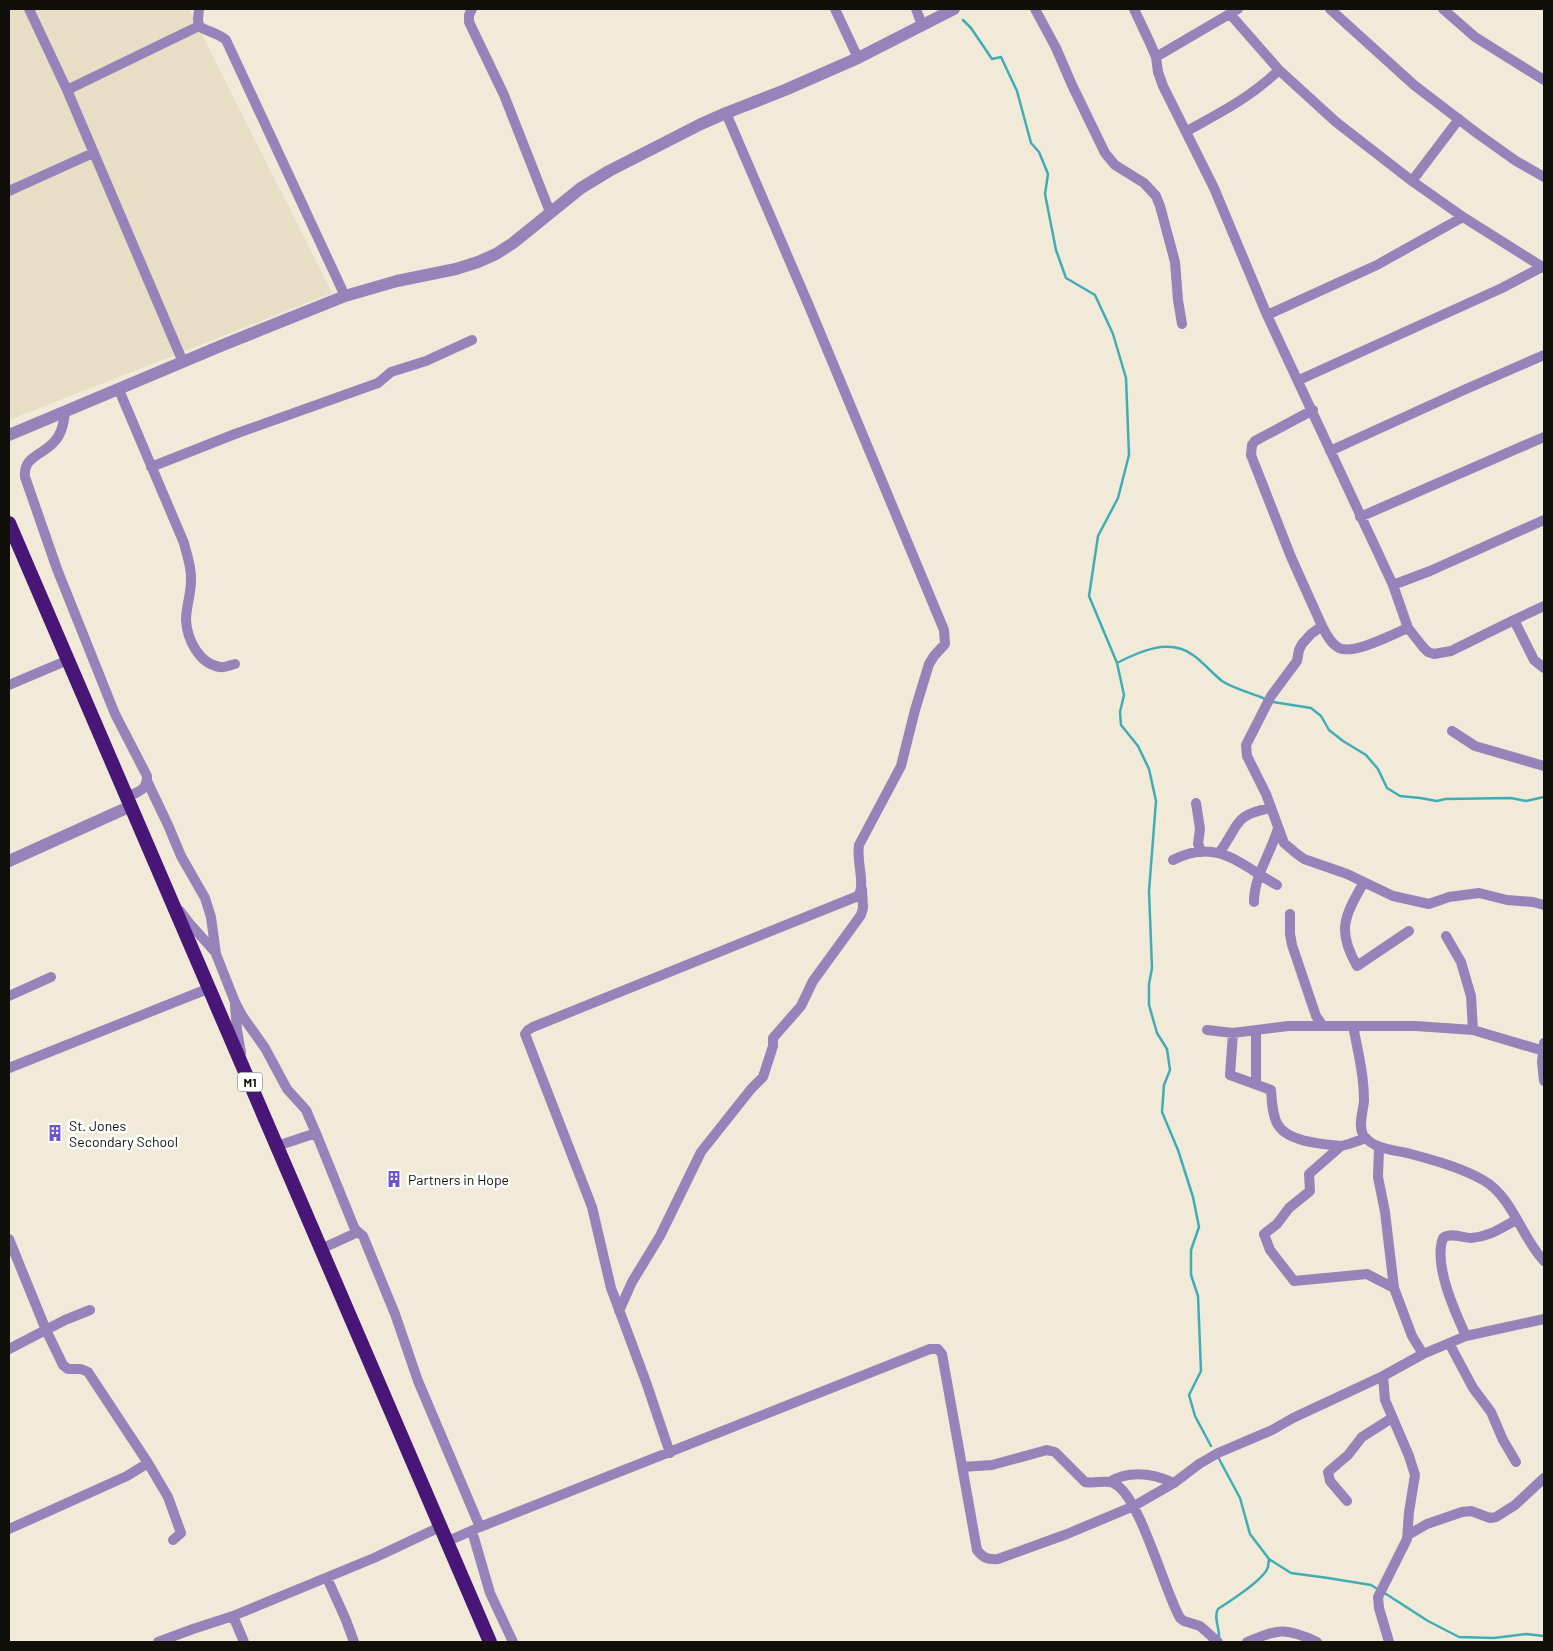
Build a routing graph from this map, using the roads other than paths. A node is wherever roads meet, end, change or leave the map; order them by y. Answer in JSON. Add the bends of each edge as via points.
{"nodes":[{"id":1,"x":29,"y":9,"type":"edge"},
{"id":2,"x":199,"y":9,"type":"edge"},
{"id":3,"x":472,"y":9,"type":"edge"},
{"id":4,"x":835,"y":9,"type":"edge"},
{"id":5,"x":916,"y":9,"type":"edge"},
{"id":6,"x":954,"y":9,"type":"edge"},
{"id":7,"x":1035,"y":9,"type":"edge"},
{"id":8,"x":1134,"y":9,"type":"edge"},
{"id":9,"x":1330,"y":9,"type":"edge"},
{"id":10,"x":1442,"y":9,"type":"edge"},
{"id":11,"x":1234,"y":11,"type":"edge"},
{"id":12,"x":922,"y":25,"type":"junction"},
{"id":13,"x":199,"y":26,"type":"junction"},
{"id":14,"x":1156,"y":57,"type":"junction"},
{"id":15,"x":858,"y":58,"type":"junction"},
{"id":16,"x":1279,"y":70,"type":"junction"},
{"id":17,"x":1544,"y":80,"type":"edge"},
{"id":18,"x":67,"y":90,"type":"junction"},
{"id":19,"x":726,"y":113,"type":"junction"},
{"id":20,"x":1459,"y":120,"type":"junction"},
{"id":21,"x":1187,"y":131,"type":"junction"},
{"id":22,"x":93,"y":153,"type":"junction"},
{"id":23,"x":1544,"y":177,"type":"edge"},
{"id":24,"x":1412,"y":181,"type":"junction"},
{"id":25,"x":9,"y":191,"type":"edge"},
{"id":26,"x":550,"y":212,"type":"junction"},
{"id":27,"x":1464,"y":217,"type":"junction"},
{"id":28,"x":1543,"y":267,"type":"edge"},
{"id":29,"x":345,"y":296,"type":"junction"},
{"id":30,"x":1267,"y":315,"type":"junction"},
{"id":31,"x":1182,"y":324,"type":"dead end"},
{"id":32,"x":472,"y":340,"type":"dead end"},
{"id":33,"x":1544,"y":355,"type":"edge"},
{"id":34,"x":184,"y":362,"type":"junction"},
{"id":35,"x":1299,"y":380,"type":"junction"},
{"id":36,"x":118,"y":390,"type":"junction"},
{"id":37,"x":1313,"y":410,"type":"junction"},
{"id":38,"x":65,"y":412,"type":"junction"},
{"id":39,"x":9,"y":436,"type":"edge"},
{"id":40,"x":1544,"y":438,"type":"edge"},
{"id":41,"x":1330,"y":451,"type":"junction"},
{"id":42,"x":151,"y":467,"type":"junction"},
{"id":43,"x":1360,"y":517,"type":"junction"},
{"id":44,"x":1544,"y":520,"type":"edge"},
{"id":45,"x":10,"y":527,"type":"edge"},
{"id":46,"x":1393,"y":585,"type":"junction"},
{"id":47,"x":1544,"y":606,"type":"edge"},
{"id":48,"x":1514,"y":620,"type":"junction"},
{"id":49,"x":1322,"y":626,"type":"junction"},
{"id":50,"x":1408,"y":628,"type":"junction"},
{"id":51,"x":68,"y":660,"type":"junction"},
{"id":52,"x":235,"y":664,"type":"dead end"},
{"id":53,"x":1544,"y":668,"type":"edge"},
{"id":54,"x":9,"y":685,"type":"edge"},
{"id":55,"x":1452,"y":731,"type":"dead end"},
{"id":56,"x":1544,"y":766,"type":"edge"},
{"id":57,"x":147,"y":781,"type":"junction"},
{"id":58,"x":129,"y":801,"type":"junction"},
{"id":59,"x":1196,"y":803,"type":"dead end"},
{"id":60,"x":1271,"y":808,"type":"junction"},
{"id":61,"x":1278,"y":828,"type":"junction"},
{"id":62,"x":1202,"y":852,"type":"junction"},
{"id":63,"x":1219,"y":853,"type":"junction"},
{"id":64,"x":1173,"y":860,"type":"dead end"},
{"id":65,"x":9,"y":861,"type":"edge"},
{"id":66,"x":1258,"y":875,"type":"junction"},
{"id":67,"x":1364,"y":882,"type":"junction"},
{"id":68,"x":1277,"y":885,"type":"dead end"},
{"id":69,"x":862,"y":888,"type":"junction"},
{"id":70,"x":168,"y":893,"type":"junction"},
{"id":71,"x":1254,"y":902,"type":"dead end"},
{"id":72,"x":1544,"y":905,"type":"edge"},
{"id":73,"x":1290,"y":914,"type":"dead end"},
{"id":74,"x":1409,"y":931,"type":"dead end"},
{"id":75,"x":1446,"y":936,"type":"dead end"},
{"id":76,"x":216,"y":954,"type":"junction"},
{"id":77,"x":51,"y":977,"type":"dead end"},
{"id":78,"x":210,"y":988,"type":"junction"},
{"id":79,"x":9,"y":996,"type":"edge"},
{"id":80,"x":235,"y":1002,"type":"junction"},
{"id":81,"x":1323,"y":1026,"type":"junction"},
{"id":82,"x":1353,"y":1026,"type":"junction"},
{"id":83,"x":1207,"y":1030,"type":"dead end"},
{"id":84,"x":1256,"y":1030,"type":"junction"},
{"id":85,"x":1473,"y":1030,"type":"junction"},
{"id":86,"x":1233,"y":1033,"type":"junction"},
{"id":87,"x":1544,"y":1048,"type":"edge"},
{"id":88,"x":9,"y":1068,"type":"edge"},
{"id":89,"x":245,"y":1070,"type":"junction"},
{"id":90,"x":1544,"y":1081,"type":"edge"},
{"id":91,"x":1256,"y":1084,"type":"junction"},
{"id":92,"x":318,"y":1138,"type":"junction"},
{"id":93,"x":1366,"y":1138,"type":"junction"},
{"id":94,"x":277,"y":1146,"type":"junction"},
{"id":95,"x":1341,"y":1146,"type":"junction"},
{"id":96,"x":1379,"y":1147,"type":"junction"},
{"id":97,"x":1516,"y":1220,"type":"junction"},
{"id":98,"x":358,"y":1232,"type":"junction"},
{"id":99,"x":9,"y":1239,"type":"edge"},
{"id":100,"x":321,"y":1249,"type":"junction"},
{"id":101,"x":1544,"y":1261,"type":"edge"},
{"id":102,"x":1394,"y":1288,"type":"junction"},
{"id":103,"x":90,"y":1310,"type":"dead end"},
{"id":104,"x":619,"y":1310,"type":"junction"},
{"id":105,"x":1544,"y":1319,"type":"edge"},
{"id":106,"x":46,"y":1330,"type":"junction"},
{"id":107,"x":1466,"y":1336,"type":"junction"},
{"id":108,"x":1450,"y":1343,"type":"junction"},
{"id":109,"x":9,"y":1349,"type":"edge"},
{"id":110,"x":1423,"y":1354,"type":"junction"},
{"id":111,"x":1382,"y":1376,"type":"junction"},
{"id":112,"x":1392,"y":1418,"type":"junction"},
{"id":113,"x":670,"y":1453,"type":"junction"},
{"id":114,"x":148,"y":1462,"type":"junction"},
{"id":115,"x":1516,"y":1462,"type":"dead end"},
{"id":116,"x":962,"y":1467,"type":"junction"},
{"id":117,"x":1544,"y":1478,"type":"edge"},
{"id":118,"x":1109,"y":1482,"type":"junction"},
{"id":119,"x":1174,"y":1483,"type":"junction"},
{"id":120,"x":1347,"y":1501,"type":"dead end"},
{"id":121,"x":1134,"y":1506,"type":"junction"},
{"id":122,"x":440,"y":1527,"type":"junction"},
{"id":123,"x":9,"y":1529,"type":"edge"},
{"id":124,"x":476,"y":1529,"type":"junction"},
{"id":125,"x":1408,"y":1536,"type":"junction"},
{"id":126,"x":173,"y":1540,"type":"dead end"},
{"id":127,"x":446,"y":1542,"type":"junction"},
{"id":128,"x":327,"y":1578,"type":"junction"},
{"id":129,"x":233,"y":1616,"type":"junction"},
{"id":130,"x":193,"y":1629,"type":"junction"},
{"id":131,"x":158,"y":1642,"type":"edge"},
{"id":132,"x":185,"y":1642,"type":"edge"},
{"id":133,"x":244,"y":1642,"type":"edge"},
{"id":134,"x":354,"y":1642,"type":"edge"},
{"id":135,"x":490,"y":1642,"type":"edge"},
{"id":136,"x":513,"y":1642,"type":"edge"},
{"id":137,"x":1218,"y":1642,"type":"edge"},
{"id":138,"x":1247,"y":1642,"type":"edge"},
{"id":139,"x":1318,"y":1642,"type":"edge"},
{"id":140,"x":1388,"y":1642,"type":"edge"}],
"edges":[{"from":1,"to":18,"type":"street"},
{"from":2,"to":13,"type":"street"},
{"from":3,"to":26,"type":"street","via":[[469,22],[504,95]]},
{"from":4,"to":15,"type":"street"},
{"from":5,"to":12,"type":"street"},
{"from":6,"to":12,"type":"street"},
{"from":7,"to":31,"type":"street","via":[[1105,154],[1156,196],[1175,262]]},
{"from":8,"to":14,"type":"street"},
{"from":9,"to":20,"type":"street","via":[[1414,85]]},
{"from":10,"to":17,"type":"street","via":[[1475,37]]},
{"from":11,"to":14,"type":"street"},
{"from":11,"to":16,"type":"street"},
{"from":12,"to":15,"type":"street"},
{"from":13,"to":18,"type":"street"},
{"from":13,"to":29,"type":"street","via":[[226,40]]},
{"from":14,"to":21,"type":"street","via":[[1163,86]]},
{"from":15,"to":19,"type":"street"},
{"from":16,"to":21,"type":"street","via":[[1246,98]]},
{"from":16,"to":24,"type":"street","via":[[1336,122]]},
{"from":18,"to":22,"type":"street"},
{"from":19,"to":26,"type":"street","via":[[609,171]]},
{"from":19,"to":69,"type":"street","via":[[946,638],[930,664],[901,766],[859,845]]},
{"from":20,"to":23,"type":"street"},
{"from":20,"to":24,"type":"street"},
{"from":21,"to":30,"type":"street"},
{"from":22,"to":25,"type":"street"},
{"from":22,"to":34,"type":"street"},
{"from":24,"to":27,"type":"street"},
{"from":26,"to":29,"type":"street","via":[[513,243],[478,262]]},
{"from":27,"to":28,"type":"street"},
{"from":27,"to":30,"type":"street","via":[[1377,266]]},
{"from":28,"to":35,"type":"street"},
{"from":29,"to":34,"type":"street"},
{"from":30,"to":35,"type":"street"},
{"from":32,"to":42,"type":"street","via":[[426,361],[391,372],[378,382]]},
{"from":33,"to":41,"type":"street"},
{"from":34,"to":36,"type":"street"},
{"from":35,"to":37,"type":"street"},
{"from":36,"to":38,"type":"street"},
{"from":36,"to":42,"type":"street"},
{"from":37,"to":41,"type":"street"},
{"from":37,"to":49,"type":"street","via":[[1255,441],[1250,450],[1291,557]]},
{"from":38,"to":39,"type":"street"},
{"from":38,"to":57,"type":"street","via":[[56,441],[27,464],[25,477],[57,570],[115,714]]},
{"from":40,"to":43,"type":"street"},
{"from":41,"to":43,"type":"street"},
{"from":42,"to":52,"type":"street","via":[[184,543],[189,563],[191,583],[186,619],[189,637],[204,660],[220,668]]},
{"from":43,"to":46,"type":"street"},
{"from":44,"to":46,"type":"street"},
{"from":45,"to":51,"type":"highway","number":"M1"},
{"from":46,"to":50,"type":"street"},
{"from":47,"to":48,"type":"street"},
{"from":48,"to":50,"type":"street","via":[[1443,654],[1428,652]]},
{"from":48,"to":53,"type":"street","via":[[1534,660]]},
{"from":49,"to":50,"type":"street","via":[[1332,643],[1344,650],[1362,647]]},
{"from":49,"to":60,"type":"street","via":[[1302,644],[1297,661],[1271,696],[1246,745],[1247,756]]},
{"from":51,"to":54,"type":"street"},
{"from":51,"to":58,"type":"highway","number":"M1"},
{"from":55,"to":56,"type":"street","via":[[1475,746]]},
{"from":57,"to":58,"type":"street"},
{"from":57,"to":76,"type":"street","via":[[181,856],[206,898]]},
{"from":58,"to":65,"type":"street"},
{"from":58,"to":70,"type":"highway","number":"M1"},
{"from":59,"to":62,"type":"street","via":[[1200,830],[1198,844]]},
{"from":60,"to":61,"type":"street"},
{"from":60,"to":63,"type":"street","via":[[1247,814],[1239,820]]},
{"from":61,"to":66,"type":"street"},
{"from":61,"to":67,"type":"street","via":[[1284,843],[1296,854]]},
{"from":62,"to":63,"type":"street"},
{"from":62,"to":64,"type":"street"},
{"from":63,"to":66,"type":"street","via":[[1230,856]]},
{"from":66,"to":68,"type":"street"},
{"from":66,"to":71,"type":"street"},
{"from":67,"to":72,"type":"street","via":[[1393,896],[1429,904],[1479,893]]},
{"from":67,"to":74,"type":"street","via":[[1345,922],[1344,936],[1357,966]]},
{"from":69,"to":104,"type":"street","via":[[861,915],[813,982],[801,1006],[773,1038],[763,1077],[701,1152]]},
{"from":69,"to":104,"type":"street","via":[[858,896],[533,1027],[525,1034],[592,1207]]},
{"from":70,"to":76,"type":"street"},
{"from":70,"to":78,"type":"highway","number":"M1"},
{"from":73,"to":81,"type":"street","via":[[1292,945],[1313,1008]]},
{"from":75,"to":85,"type":"street","via":[[1461,962],[1471,996]]},
{"from":76,"to":80,"type":"street"},
{"from":77,"to":79,"type":"street"},
{"from":78,"to":88,"type":"street"},
{"from":78,"to":89,"type":"highway","number":"M1"},
{"from":80,"to":89,"type":"street"},
{"from":80,"to":92,"type":"street","via":[[265,1048],[286,1089],[306,1110]]},
{"from":81,"to":82,"type":"street"},
{"from":81,"to":84,"type":"street"},
{"from":82,"to":85,"type":"street"},
{"from":82,"to":93,"type":"street","via":[[1362,1075],[1364,1103],[1361,1124]]},
{"from":83,"to":86,"type":"street"},
{"from":84,"to":86,"type":"street"},
{"from":84,"to":91,"type":"street"},
{"from":85,"to":87,"type":"street"},
{"from":86,"to":91,"type":"street","via":[[1230,1075]]},
{"from":87,"to":90,"type":"street"},
{"from":89,"to":94,"type":"highway","number":"M1"},
{"from":91,"to":95,"type":"street","via":[[1271,1090],[1272,1108],[1278,1125],[1287,1134],[1311,1142]]},
{"from":92,"to":94,"type":"street","via":[[310,1135]]},
{"from":92,"to":98,"type":"street"},
{"from":93,"to":95,"type":"street"},
{"from":93,"to":96,"type":"street"},
{"from":94,"to":100,"type":"highway","number":"M1"},
{"from":95,"to":102,"type":"street","via":[[1310,1174],[1310,1192],[1264,1234],[1270,1250],[1294,1281],[1367,1274]]},
{"from":96,"to":97,"type":"street","via":[[1435,1161],[1483,1180],[1498,1192]]},
{"from":96,"to":102,"type":"street","via":[[1378,1178]]},
{"from":97,"to":101,"type":"street"},
{"from":97,"to":107,"type":"street","via":[[1491,1234],[1443,1238],[1444,1276]]},
{"from":98,"to":100,"type":"street"},
{"from":98,"to":124,"type":"street","via":[[363,1236],[395,1314]]},
{"from":99,"to":106,"type":"street"},
{"from":100,"to":122,"type":"highway","number":"M1"},
{"from":102,"to":110,"type":"street","via":[[1412,1336]]},
{"from":103,"to":106,"type":"street"},
{"from":104,"to":113,"type":"street"},
{"from":105,"to":107,"type":"street"},
{"from":106,"to":109,"type":"street"},
{"from":106,"to":114,"type":"street","via":[[62,1365],[88,1372]]},
{"from":107,"to":108,"type":"street"},
{"from":108,"to":110,"type":"street"},
{"from":108,"to":115,"type":"street"},
{"from":110,"to":111,"type":"street"},
{"from":111,"to":112,"type":"street","via":[[1385,1400]]},
{"from":111,"to":119,"type":"street","via":[[1261,1435],[1222,1450]]},
{"from":112,"to":120,"type":"street","via":[[1362,1437],[1348,1455],[1328,1472],[1330,1481]]},
{"from":112,"to":125,"type":"street","via":[[1414,1475]]},
{"from":113,"to":116,"type":"street","via":[[938,1349],[942,1354]]},
{"from":113,"to":124,"type":"street"},
{"from":114,"to":123,"type":"street","via":[[127,1476]]},
{"from":114,"to":126,"type":"street","via":[[168,1497],[181,1533]]},
{"from":116,"to":118,"type":"street","via":[[992,1465],[1047,1450],[1055,1452],[1085,1482]]},
{"from":116,"to":121,"type":"street","via":[[977,1550],[990,1560]]},
{"from":117,"to":125,"type":"street","via":[[1515,1505],[1496,1517],[1462,1512],[1427,1524]]},
{"from":118,"to":119,"type":"street","via":[[1124,1475],[1137,1474]]},
{"from":118,"to":121,"type":"street","via":[[1118,1485]]},
{"from":119,"to":121,"type":"street"},
{"from":121,"to":137,"type":"street","via":[[1180,1618],[1200,1626]]},
{"from":122,"to":127,"type":"highway","number":"M1"},
{"from":122,"to":128,"type":"street"},
{"from":124,"to":127,"type":"street"},
{"from":124,"to":136,"type":"street","via":[[490,1593]]},
{"from":125,"to":140,"type":"street","via":[[1378,1597]]},
{"from":127,"to":135,"type":"highway","number":"M1"},
{"from":128,"to":129,"type":"street"},
{"from":128,"to":134,"type":"street"},
{"from":129,"to":130,"type":"street"},
{"from":129,"to":133,"type":"street"},
{"from":130,"to":131,"type":"street"},
{"from":130,"to":132,"type":"street"},
{"from":138,"to":139,"type":"street","via":[[1280,1631],[1296,1633]]}]}
